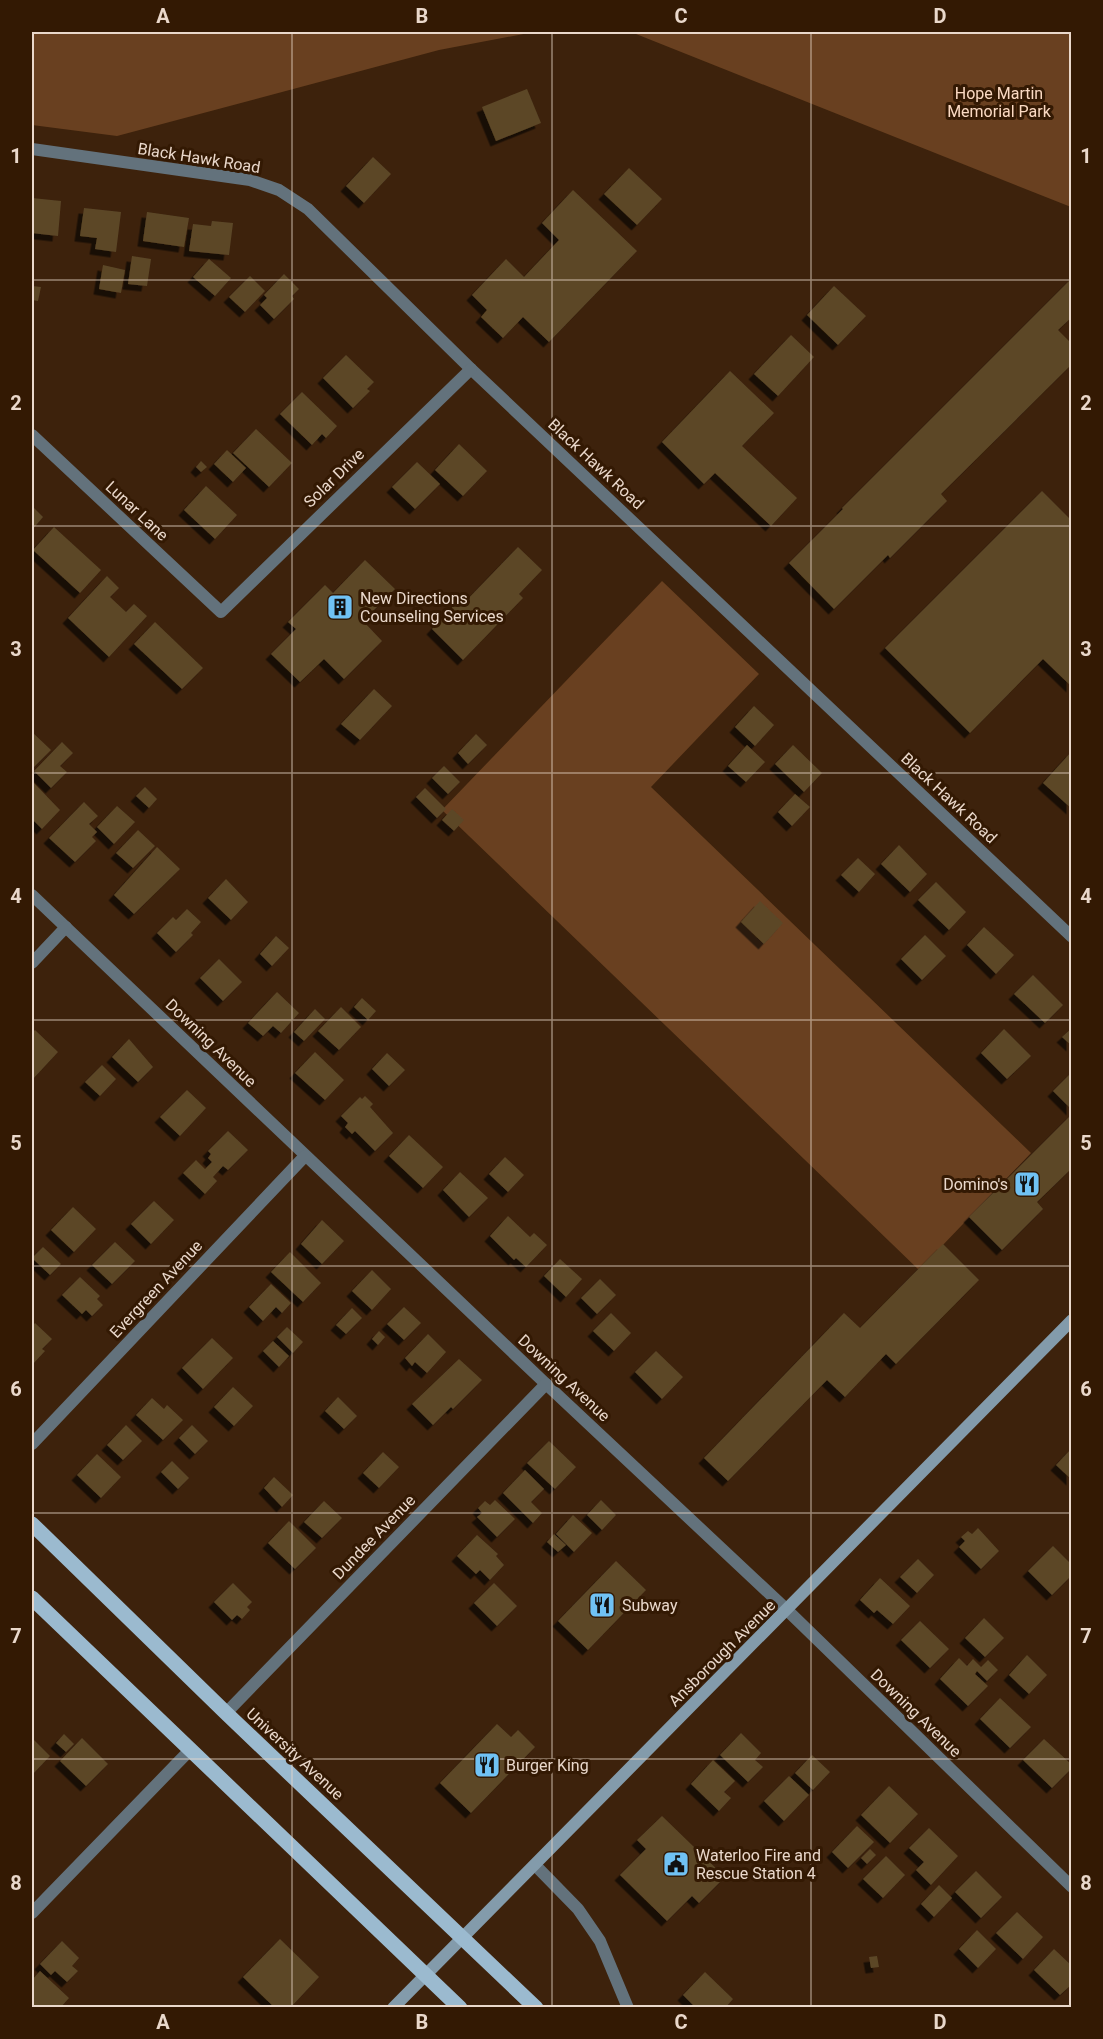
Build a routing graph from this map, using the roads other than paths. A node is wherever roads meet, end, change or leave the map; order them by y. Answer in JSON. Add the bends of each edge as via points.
{"nodes":[{"id":1,"x":32,"y":149,"type":"edge"},
{"id":2,"x":471,"y":369,"type":"junction"},
{"id":3,"x":32,"y":435,"type":"edge"},
{"id":4,"x":221,"y":612,"type":"joint"},
{"id":5,"x":32,"y":895,"type":"edge"},
{"id":6,"x":66,"y":927,"type":"junction"},
{"id":7,"x":1071,"y":937,"type":"edge"},
{"id":8,"x":32,"y":963,"type":"edge"},
{"id":9,"x":305,"y":1156,"type":"junction"},
{"id":10,"x":1071,"y":1320,"type":"edge"},
{"id":11,"x":546,"y":1384,"type":"junction"},
{"id":12,"x":32,"y":1444,"type":"edge"},
{"id":13,"x":32,"y":1524,"type":"edge"},
{"id":14,"x":32,"y":1598,"type":"edge"},
{"id":15,"x":787,"y":1610,"type":"junction"},
{"id":16,"x":226,"y":1713,"type":"junction"},
{"id":17,"x":191,"y":1749,"type":"junction"},
{"id":18,"x":535,"y":1865,"type":"junction"},
{"id":19,"x":1071,"y":1887,"type":"edge"},
{"id":20,"x":32,"y":1913,"type":"edge"},
{"id":21,"x":463,"y":1938,"type":"junction"},
{"id":22,"x":426,"y":1975,"type":"junction"},
{"id":23,"x":393,"y":2007,"type":"edge"},
{"id":24,"x":460,"y":2007,"type":"edge"},
{"id":25,"x":536,"y":2007,"type":"edge"},
{"id":26,"x":628,"y":2007,"type":"edge"}],
"edges":[{"from":1,"to":2,"type":"street","name":"Black Hawk Road","via":[[249,180],[279,190],[308,209]]},
{"from":2,"to":4,"type":"street","name":"Solar Drive"},
{"from":2,"to":7,"type":"street","name":"Black Hawk Road"},
{"from":3,"to":4,"type":"street","name":"Lunar Lane"},
{"from":5,"to":6,"type":"street","name":"Downing Avenue"},
{"from":6,"to":8,"type":"street"},
{"from":6,"to":9,"type":"street","name":"Downing Avenue"},
{"from":9,"to":11,"type":"street","name":"Downing Avenue"},
{"from":9,"to":12,"type":"street","name":"Evergreen Avenue"},
{"from":10,"to":15,"type":"main road","name":"Ansborough Avenue"},
{"from":11,"to":15,"type":"street","name":"Downing Avenue"},
{"from":11,"to":16,"type":"street","name":"Dundee Avenue"},
{"from":13,"to":16,"type":"main road","name":"University Avenue"},
{"from":14,"to":17,"type":"main road"},
{"from":15,"to":18,"type":"main road","name":"Ansborough Avenue"},
{"from":15,"to":19,"type":"street","name":"Downing Avenue"},
{"from":16,"to":21,"type":"main road","name":"University Avenue"},
{"from":17,"to":20,"type":"street"},
{"from":17,"to":22,"type":"main road"},
{"from":18,"to":21,"type":"main road","name":"Ansborough Avenue"},
{"from":18,"to":26,"type":"street","via":[[578,1909],[600,1941]]},
{"from":21,"to":22,"type":"main road","name":"Ansborough Avenue"},
{"from":21,"to":25,"type":"main road","name":"University Avenue"},
{"from":22,"to":23,"type":"main road","name":"Ansborough Avenue"},
{"from":22,"to":24,"type":"main road"}]}
